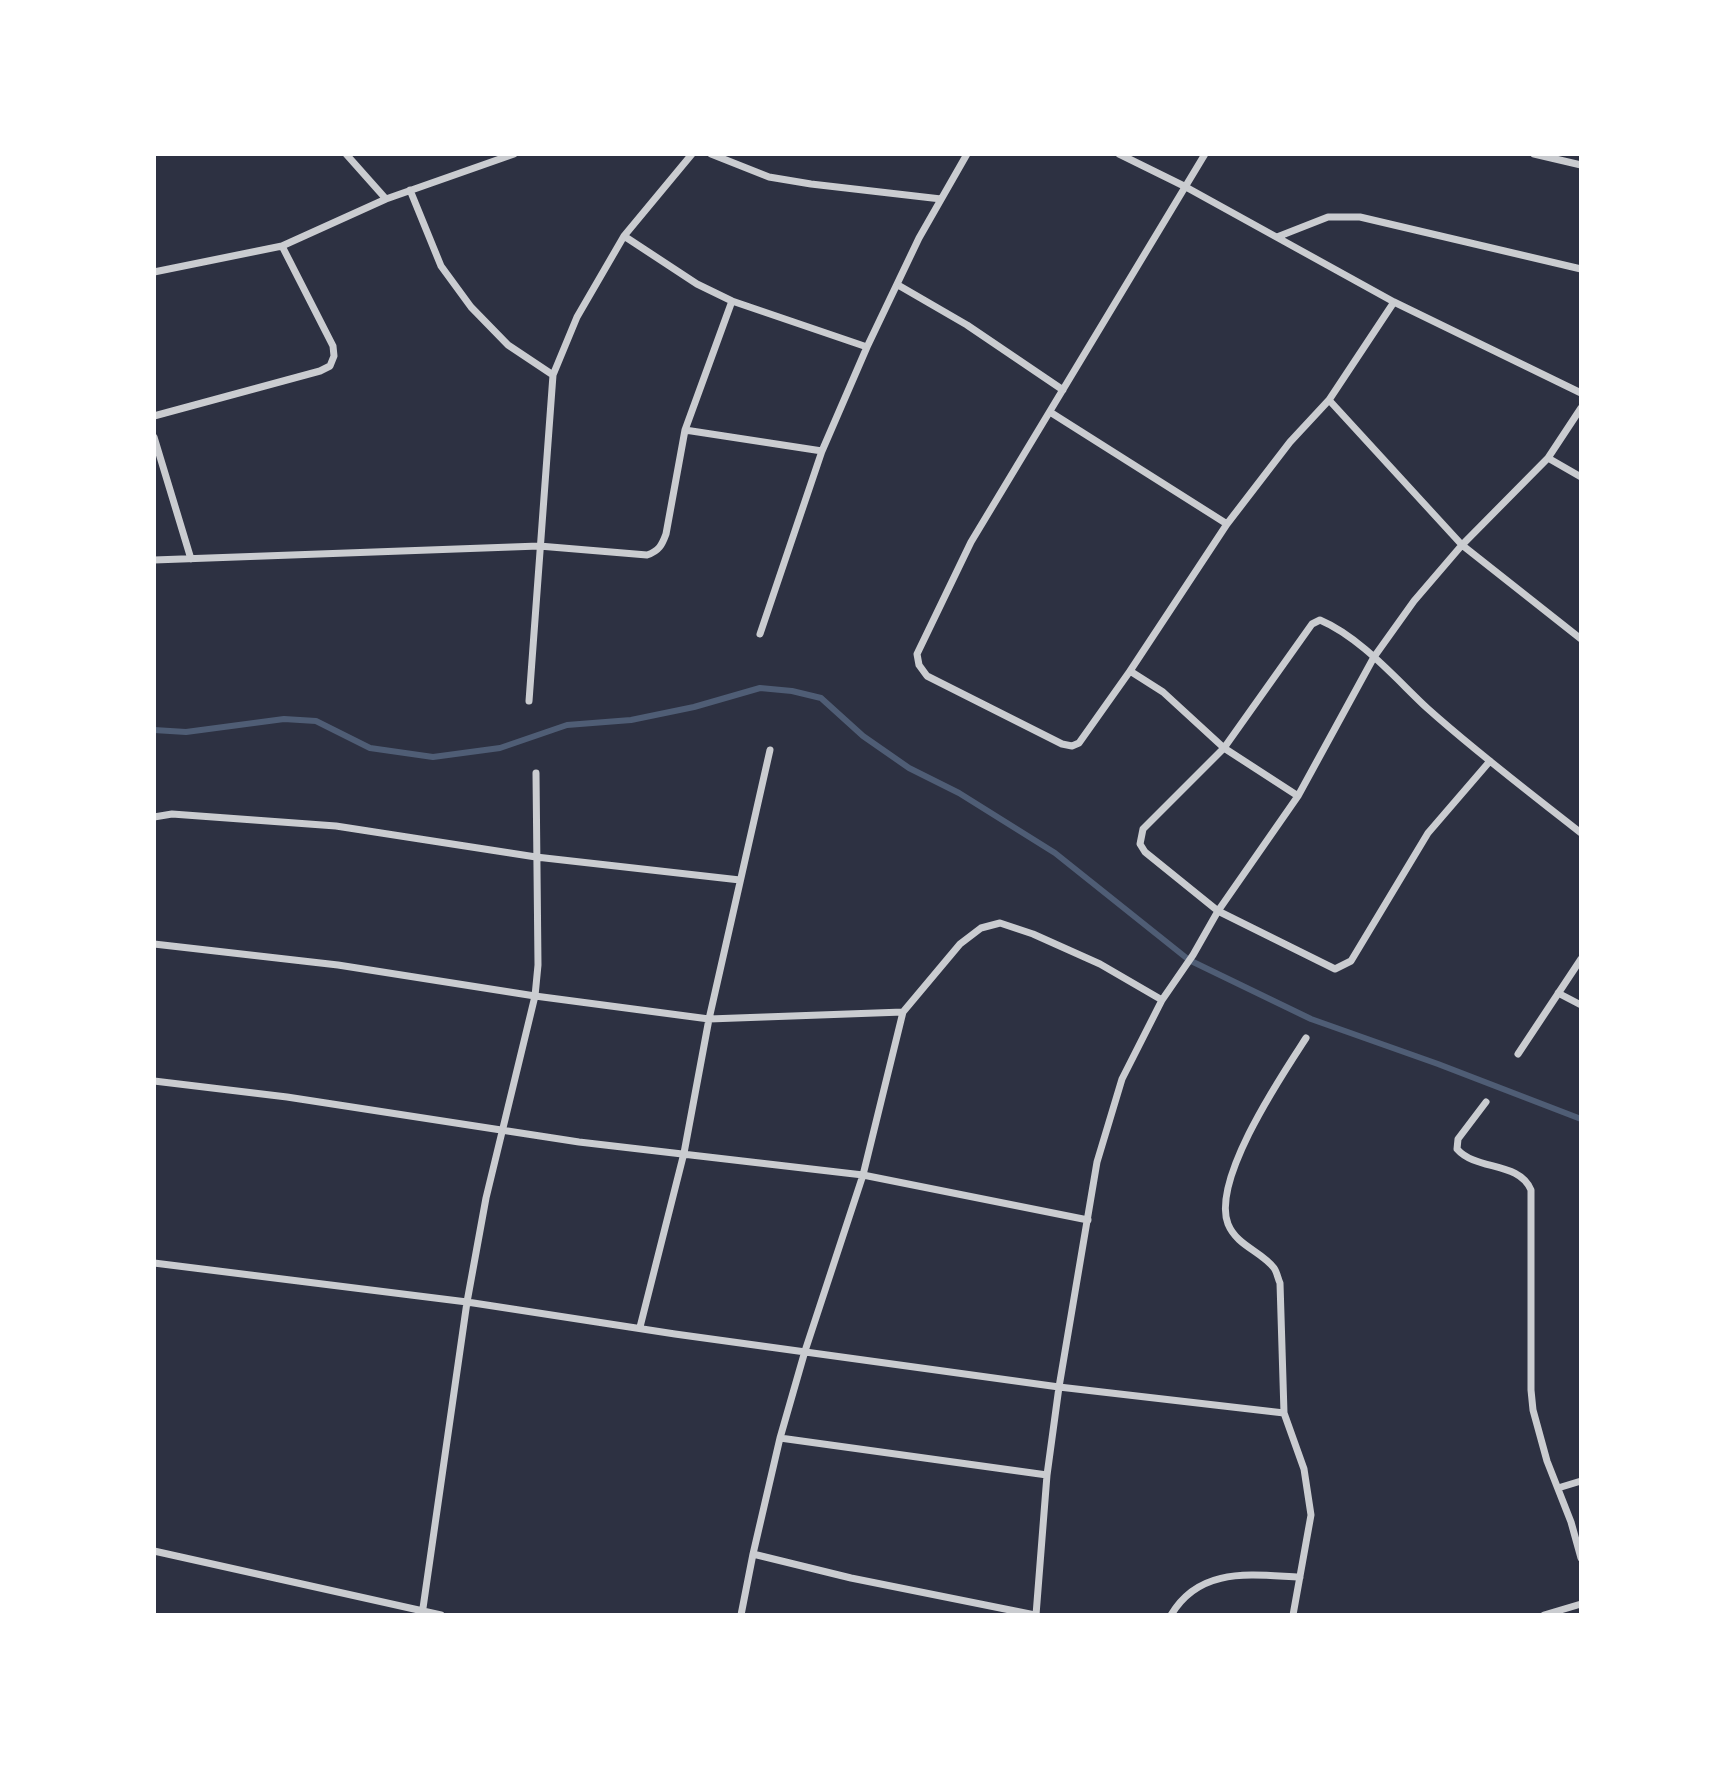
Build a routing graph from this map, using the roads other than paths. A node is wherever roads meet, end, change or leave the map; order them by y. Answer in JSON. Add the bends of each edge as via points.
{"nodes":[{"id":1,"x":346,"y":154,"type":"edge"},
{"id":2,"x":514,"y":154,"type":"edge"},
{"id":3,"x":692,"y":154,"type":"edge"},
{"id":4,"x":711,"y":154,"type":"edge"},
{"id":5,"x":967,"y":154,"type":"edge"},
{"id":6,"x":1119,"y":154,"type":"edge"},
{"id":7,"x":1205,"y":154,"type":"edge"},
{"id":8,"x":1534,"y":154,"type":"edge"},
{"id":9,"x":1581,"y":166,"type":"edge"},
{"id":10,"x":1184,"y":186,"type":"junction"},
{"id":11,"x":410,"y":190,"type":"junction"},
{"id":12,"x":941,"y":199,"type":"junction"},
{"id":13,"x":386,"y":200,"type":"junction"},
{"id":14,"x":624,"y":236,"type":"junction"},
{"id":15,"x":1276,"y":237,"type":"junction"},
{"id":16,"x":282,"y":246,"type":"junction"},
{"id":17,"x":1581,"y":269,"type":"edge"},
{"id":18,"x":154,"y":272,"type":"edge"},
{"id":19,"x":898,"y":285,"type":"junction"},
{"id":20,"x":732,"y":301,"type":"junction"},
{"id":21,"x":1394,"y":302,"type":"junction"},
{"id":22,"x":867,"y":347,"type":"junction"},
{"id":23,"x":553,"y":375,"type":"junction"},
{"id":24,"x":1063,"y":390,"type":"junction"},
{"id":25,"x":1581,"y":393,"type":"edge"},
{"id":26,"x":1329,"y":400,"type":"junction"},
{"id":27,"x":1581,"y":408,"type":"edge"},
{"id":28,"x":1050,"y":412,"type":"junction"},
{"id":29,"x":154,"y":416,"type":"edge"},
{"id":30,"x":685,"y":430,"type":"junction"},
{"id":31,"x":154,"y":437,"type":"edge"},
{"id":32,"x":822,"y":451,"type":"junction"},
{"id":33,"x":1548,"y":458,"type":"junction"},
{"id":34,"x":1581,"y":477,"type":"edge"},
{"id":35,"x":1227,"y":524,"type":"junction"},
{"id":36,"x":1462,"y":545,"type":"junction"},
{"id":37,"x":539,"y":546,"type":"junction"},
{"id":38,"x":191,"y":559,"type":"junction"},
{"id":39,"x":154,"y":560,"type":"edge"},
{"id":40,"x":760,"y":634,"type":"dead end"},
{"id":41,"x":1581,"y":639,"type":"edge"},
{"id":42,"x":1374,"y":657,"type":"junction"},
{"id":43,"x":1130,"y":671,"type":"junction"},
{"id":44,"x":529,"y":701,"type":"dead end"},
{"id":45,"x":1224,"y":748,"type":"junction"},
{"id":46,"x":770,"y":750,"type":"dead end"},
{"id":47,"x":1490,"y":761,"type":"junction"},
{"id":48,"x":536,"y":773,"type":"dead end"},
{"id":49,"x":1298,"y":796,"type":"junction"},
{"id":50,"x":154,"y":817,"type":"edge"},
{"id":51,"x":1581,"y":833,"type":"edge"},
{"id":52,"x":536,"y":857,"type":"junction"},
{"id":53,"x":740,"y":880,"type":"junction"},
{"id":54,"x":1219,"y":911,"type":"junction"},
{"id":55,"x":154,"y":944,"type":"edge"},
{"id":56,"x":1581,"y":959,"type":"edge"},
{"id":57,"x":1558,"y":993,"type":"junction"},
{"id":58,"x":535,"y":996,"type":"junction"},
{"id":59,"x":1162,"y":1000,"type":"junction"},
{"id":60,"x":1581,"y":1005,"type":"edge"},
{"id":61,"x":903,"y":1012,"type":"junction"},
{"id":62,"x":709,"y":1019,"type":"junction"},
{"id":63,"x":1306,"y":1038,"type":"dead end"},
{"id":64,"x":1518,"y":1054,"type":"dead end"},
{"id":65,"x":154,"y":1081,"type":"edge"},
{"id":66,"x":1486,"y":1102,"type":"dead end"},
{"id":67,"x":503,"y":1130,"type":"junction"},
{"id":68,"x":684,"y":1153,"type":"junction"},
{"id":69,"x":863,"y":1175,"type":"junction"},
{"id":70,"x":1088,"y":1220,"type":"junction"},
{"id":71,"x":154,"y":1263,"type":"edge"},
{"id":72,"x":467,"y":1302,"type":"junction"},
{"id":73,"x":640,"y":1327,"type":"junction"},
{"id":74,"x":805,"y":1351,"type":"junction"},
{"id":75,"x":1059,"y":1387,"type":"junction"},
{"id":76,"x":1284,"y":1413,"type":"junction"},
{"id":77,"x":780,"y":1438,"type":"junction"},
{"id":78,"x":1047,"y":1475,"type":"junction"},
{"id":79,"x":1581,"y":1481,"type":"edge"},
{"id":80,"x":1558,"y":1488,"type":"junction"},
{"id":81,"x":154,"y":1551,"type":"edge"},
{"id":82,"x":753,"y":1554,"type":"junction"},
{"id":83,"x":1581,"y":1558,"type":"edge"},
{"id":84,"x":1300,"y":1577,"type":"junction"},
{"id":85,"x":1581,"y":1604,"type":"edge"},
{"id":86,"x":422,"y":1613,"type":"edge"},
{"id":87,"x":441,"y":1615,"type":"edge"},
{"id":88,"x":741,"y":1615,"type":"edge"},
{"id":89,"x":1035,"y":1615,"type":"edge"},
{"id":90,"x":1171,"y":1615,"type":"edge"},
{"id":91,"x":1293,"y":1615,"type":"edge"},
{"id":92,"x":1544,"y":1615,"type":"edge"}],
"edges":[{"from":1,"to":13,"type":"street"},
{"from":2,"to":11,"type":"street"},
{"from":3,"to":14,"type":"street"},
{"from":4,"to":12,"type":"street","via":[[769,177]]},
{"from":5,"to":12,"type":"street"},
{"from":6,"to":10,"type":"street"},
{"from":7,"to":10,"type":"street"},
{"from":8,"to":9,"type":"street"},
{"from":10,"to":15,"type":"street"},
{"from":10,"to":24,"type":"street"},
{"from":11,"to":13,"type":"street"},
{"from":11,"to":23,"type":"street","via":[[441,265],[471,307],[508,345]]},
{"from":12,"to":19,"type":"street"},
{"from":13,"to":16,"type":"street"},
{"from":14,"to":20,"type":"street"},
{"from":14,"to":23,"type":"street","via":[[577,317]]},
{"from":15,"to":17,"type":"street","via":[[1328,217],[1360,217]]},
{"from":15,"to":21,"type":"street"},
{"from":16,"to":18,"type":"street"},
{"from":16,"to":29,"type":"street","via":[[334,346],[330,366]]},
{"from":19,"to":22,"type":"street"},
{"from":19,"to":24,"type":"street"},
{"from":20,"to":22,"type":"street"},
{"from":20,"to":30,"type":"street"},
{"from":21,"to":25,"type":"street"},
{"from":21,"to":26,"type":"street"},
{"from":22,"to":32,"type":"street"},
{"from":23,"to":37,"type":"street"},
{"from":24,"to":28,"type":"street"},
{"from":26,"to":35,"type":"street"},
{"from":26,"to":36,"type":"street"},
{"from":27,"to":33,"type":"street"},
{"from":28,"to":35,"type":"street"},
{"from":28,"to":43,"type":"street","via":[[971,542],[918,654],[919,665],[936,682],[1073,746]]},
{"from":30,"to":32,"type":"street"},
{"from":30,"to":37,"type":"street","via":[[666,534],[655,552]]},
{"from":31,"to":38,"type":"street"},
{"from":32,"to":40,"type":"street"},
{"from":33,"to":34,"type":"street"},
{"from":33,"to":36,"type":"street"},
{"from":35,"to":43,"type":"street"},
{"from":36,"to":41,"type":"street"},
{"from":36,"to":42,"type":"street"},
{"from":37,"to":38,"type":"street"},
{"from":37,"to":44,"type":"street"},
{"from":38,"to":39,"type":"street"},
{"from":42,"to":45,"type":"street","via":[[1330,625],[1315,621]]},
{"from":42,"to":47,"type":"street"},
{"from":42,"to":49,"type":"street"},
{"from":43,"to":45,"type":"street","via":[[1163,692]]},
{"from":45,"to":49,"type":"street"},
{"from":45,"to":54,"type":"street","via":[[1143,830],[1139,844]]},
{"from":46,"to":53,"type":"street"},
{"from":47,"to":51,"type":"street"},
{"from":47,"to":54,"type":"street","via":[[1428,833],[1344,966],[1328,967]]},
{"from":48,"to":52,"type":"street"},
{"from":49,"to":54,"type":"street"},
{"from":50,"to":52,"type":"street","via":[[173,814],[337,826]]},
{"from":52,"to":53,"type":"street"},
{"from":52,"to":58,"type":"street"},
{"from":53,"to":62,"type":"street"},
{"from":54,"to":59,"type":"street"},
{"from":55,"to":58,"type":"street","via":[[338,965]]},
{"from":56,"to":57,"type":"street"},
{"from":57,"to":60,"type":"street"},
{"from":57,"to":64,"type":"street"},
{"from":58,"to":62,"type":"street"},
{"from":58,"to":67,"type":"street"},
{"from":59,"to":61,"type":"street","via":[[1100,964],[1000,923],[981,928],[960,944]]},
{"from":59,"to":70,"type":"street","via":[[1111,1111]]},
{"from":61,"to":62,"type":"street"},
{"from":61,"to":69,"type":"street"},
{"from":62,"to":68,"type":"street"},
{"from":63,"to":76,"type":"street","via":[[1261,1109],[1234,1169],[1226,1208],[1235,1235],[1275,1269],[1280,1283]]},
{"from":65,"to":67,"type":"street"},
{"from":66,"to":80,"type":"street","via":[[1458,1139],[1457,1149],[1465,1158],[1518,1174],[1531,1190],[1531,1390]]},
{"from":67,"to":68,"type":"street"},
{"from":67,"to":72,"type":"street"},
{"from":68,"to":69,"type":"street"},
{"from":68,"to":73,"type":"street"},
{"from":69,"to":70,"type":"street"},
{"from":69,"to":74,"type":"street"},
{"from":70,"to":75,"type":"street"},
{"from":71,"to":72,"type":"street"},
{"from":72,"to":73,"type":"street"},
{"from":72,"to":86,"type":"street"},
{"from":73,"to":74,"type":"street"},
{"from":74,"to":75,"type":"street"},
{"from":74,"to":77,"type":"street"},
{"from":75,"to":76,"type":"street"},
{"from":75,"to":78,"type":"street"},
{"from":76,"to":84,"type":"street","via":[[1304,1469],[1311,1514]]},
{"from":77,"to":78,"type":"street"},
{"from":77,"to":82,"type":"street"},
{"from":78,"to":89,"type":"street"},
{"from":79,"to":80,"type":"street"},
{"from":80,"to":83,"type":"street"},
{"from":81,"to":86,"type":"street"},
{"from":82,"to":88,"type":"street"},
{"from":82,"to":89,"type":"street"},
{"from":84,"to":90,"type":"street","via":[[1236,1574],[1199,1584]]},
{"from":84,"to":91,"type":"street"},
{"from":85,"to":92,"type":"street"},
{"from":86,"to":87,"type":"street"}]}
